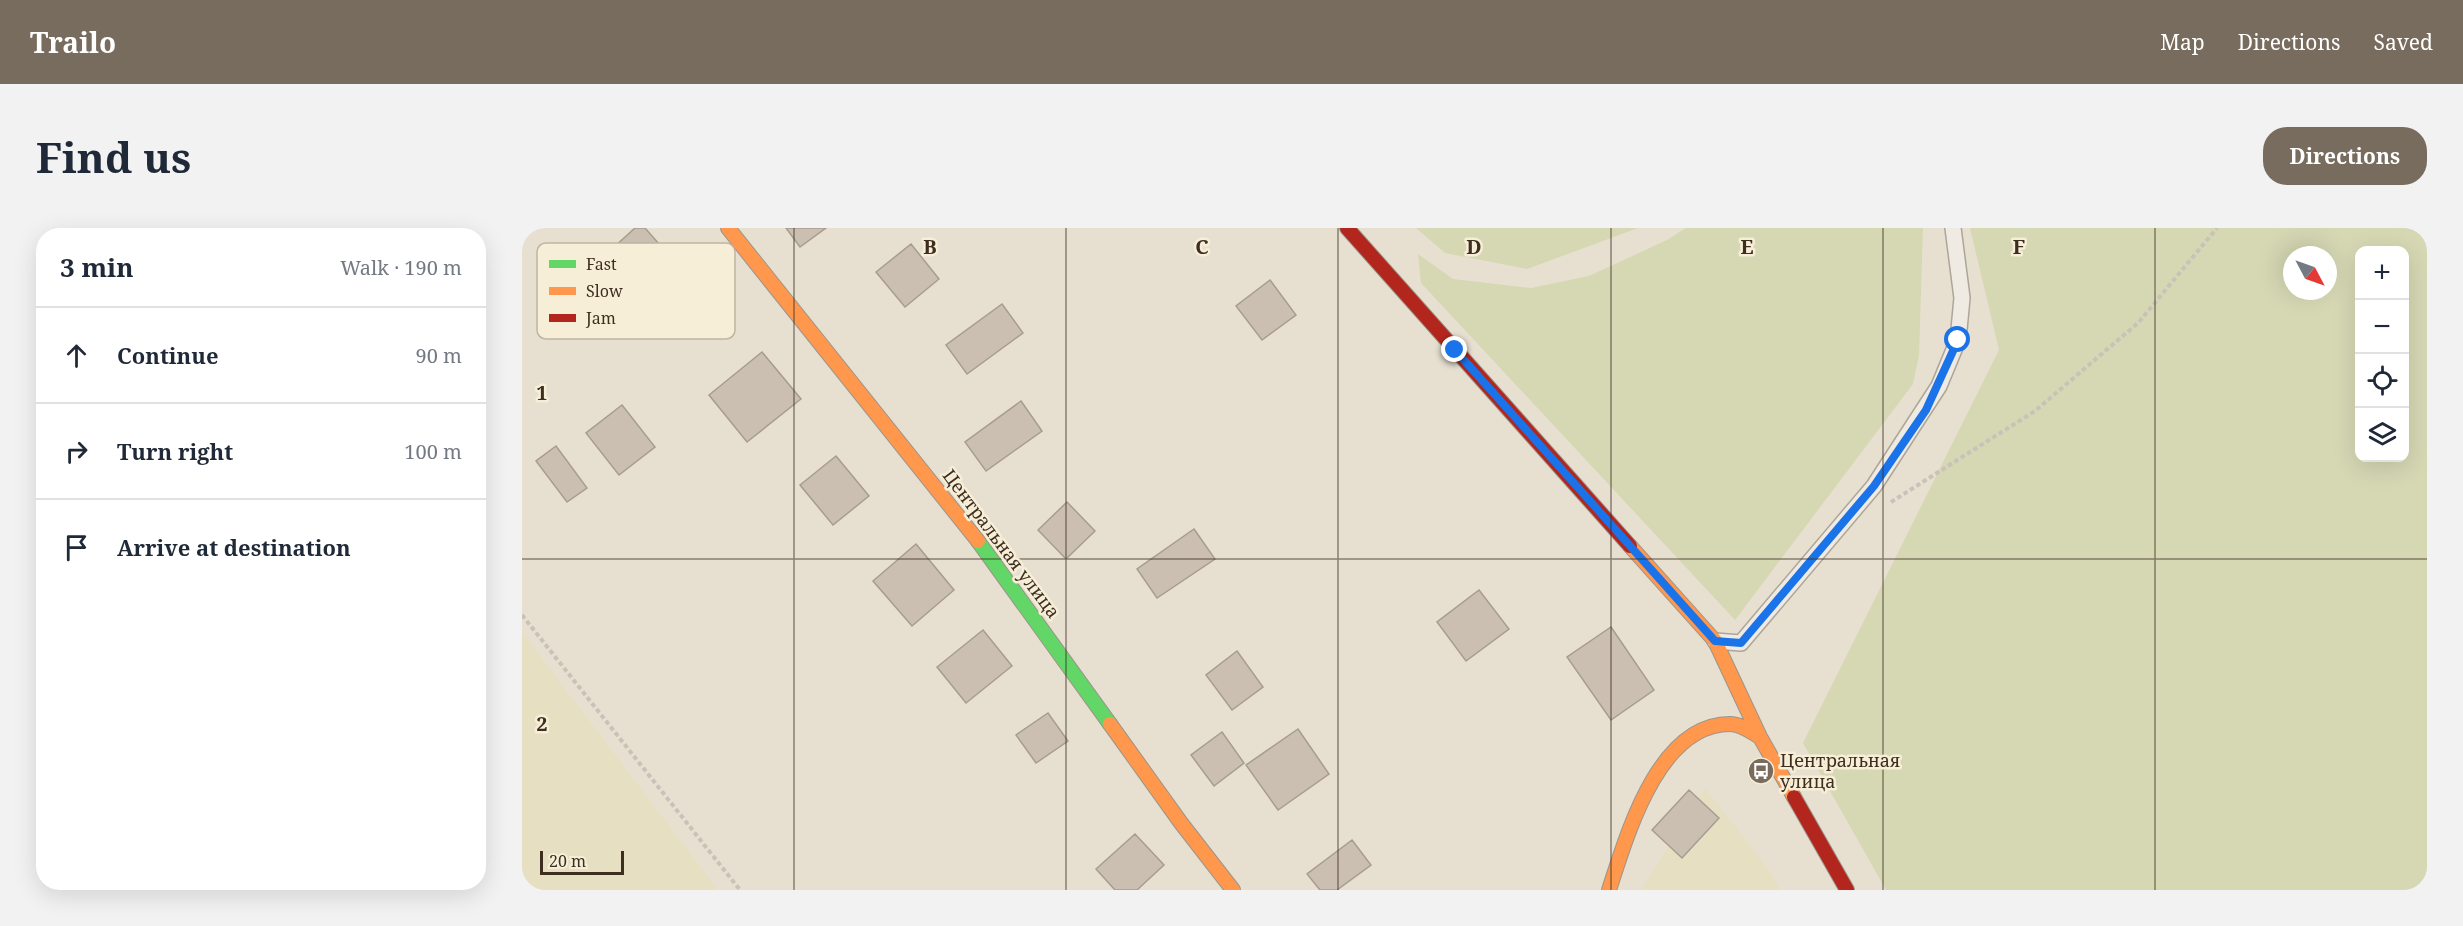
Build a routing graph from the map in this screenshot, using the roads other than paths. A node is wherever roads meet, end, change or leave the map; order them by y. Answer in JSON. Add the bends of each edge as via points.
{"nodes":[{"id":1,"x":728,"y":228,"type":"edge"},
{"id":2,"x":1347,"y":228,"type":"edge"},
{"id":3,"x":1953,"y":228,"type":"edge"},
{"id":4,"x":1715,"y":641,"type":"junction"},
{"id":5,"x":1760,"y":737,"type":"junction"},
{"id":6,"x":1233,"y":890,"type":"edge"},
{"id":7,"x":1609,"y":890,"type":"edge"},
{"id":8,"x":1847,"y":890,"type":"edge"}],
"edges":[{"from":1,"to":6,"type":"street","name":"Центральная улица","via":[[1004,572],[1181,823]]},
{"from":2,"to":4,"type":"street"},
{"from":3,"to":4,"type":"lane","via":[[1962,298],[1958,340],[1926,410],[1874,486],[1741,643]]},
{"from":4,"to":5,"type":"street"},
{"from":5,"to":7,"type":"street","via":[[1733,724],[1710,727],[1686,740],[1662,762],[1630,826]]},
{"from":5,"to":8,"type":"street"}]}
